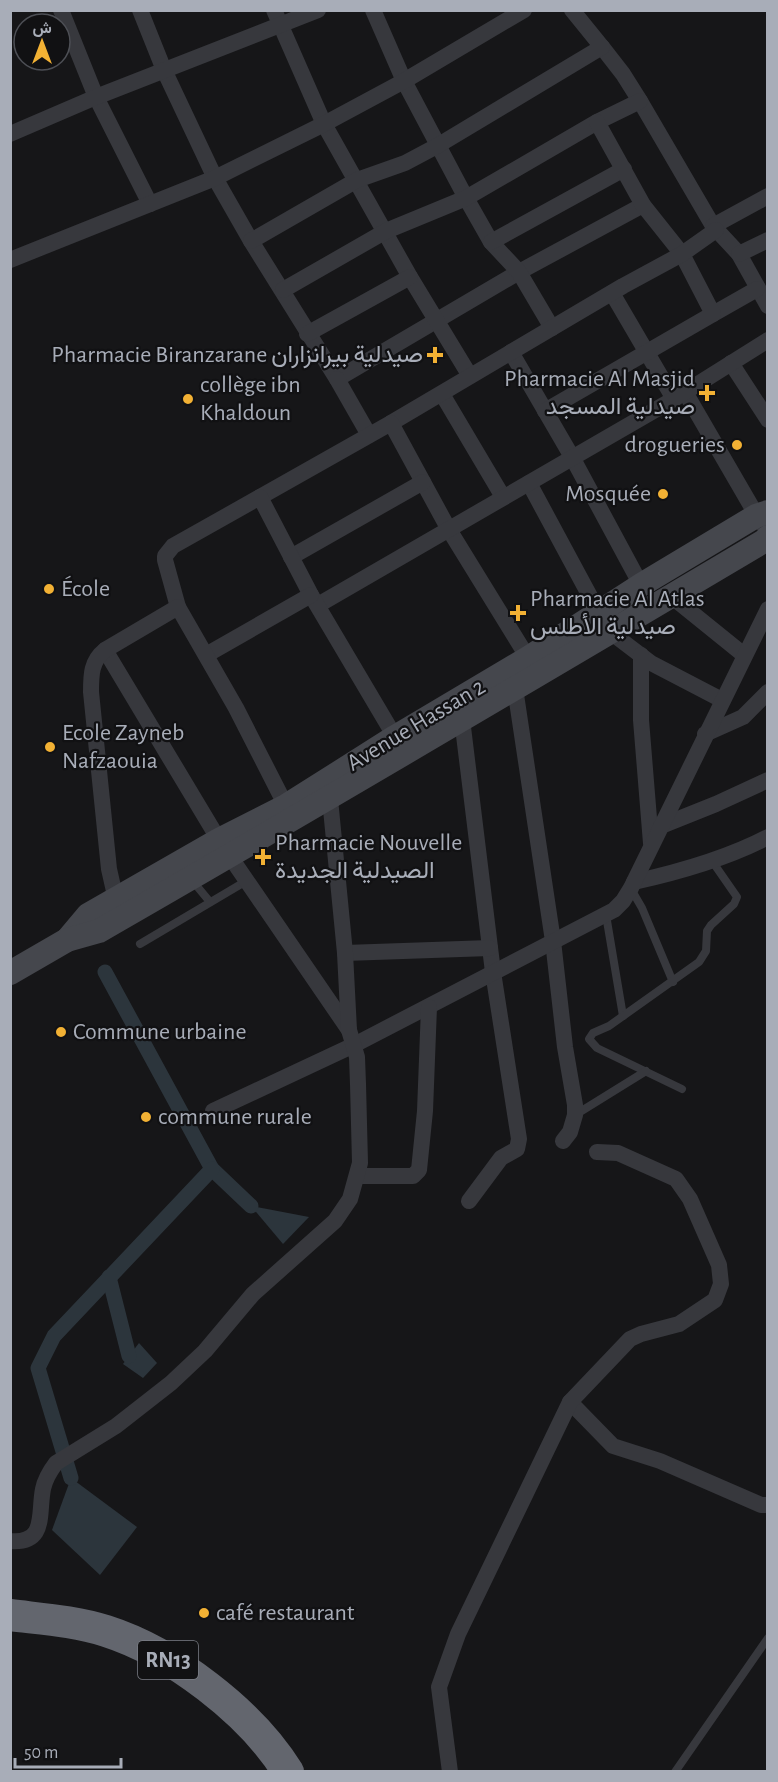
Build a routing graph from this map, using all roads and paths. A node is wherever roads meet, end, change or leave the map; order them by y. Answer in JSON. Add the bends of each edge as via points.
{"nodes":[{"id":1,"x":61,"y":10,"type":"edge"},
{"id":2,"x":140,"y":10,"type":"edge"},
{"id":3,"x":318,"y":10,"type":"edge"},
{"id":4,"x":373,"y":10,"type":"edge"},
{"id":5,"x":524,"y":10,"type":"edge"},
{"id":6,"x":572,"y":10,"type":"edge"},
{"id":7,"x":278,"y":17,"type":"edge"},
{"id":8,"x":602,"y":47,"type":"junction"},
{"id":9,"x":164,"y":70,"type":"junction"},
{"id":10,"x":404,"y":81,"type":"junction"},
{"id":11,"x":96,"y":97,"type":"junction"},
{"id":12,"x":640,"y":101,"type":"junction"},
{"id":13,"x":597,"y":123,"type":"junction"},
{"id":14,"x":324,"y":124,"type":"junction"},
{"id":15,"x":10,"y":134,"type":"edge"},
{"id":16,"x":437,"y":146,"type":"junction"},
{"id":17,"x":624,"y":169,"type":"junction"},
{"id":18,"x":215,"y":178,"type":"junction"},
{"id":19,"x":357,"y":180,"type":"junction"},
{"id":20,"x":768,"y":196,"type":"edge"},
{"id":21,"x":466,"y":198,"type":"junction"},
{"id":22,"x":150,"y":204,"type":"junction"},
{"id":23,"x":643,"y":205,"type":"junction"},
{"id":24,"x":715,"y":228,"type":"junction"},
{"id":25,"x":386,"y":231,"type":"junction"},
{"id":26,"x":768,"y":240,"type":"edge"},
{"id":27,"x":251,"y":241,"type":"junction"},
{"id":28,"x":491,"y":242,"type":"junction"},
{"id":29,"x":682,"y":254,"type":"junction"},
{"id":30,"x":739,"y":254,"type":"junction"},
{"id":31,"x":10,"y":260,"type":"edge"},
{"id":32,"x":519,"y":272,"type":"junction"},
{"id":33,"x":410,"y":277,"type":"junction"},
{"id":34,"x":283,"y":290,"type":"junction"},
{"id":35,"x":757,"y":290,"type":"junction"},
{"id":36,"x":612,"y":293,"type":"junction"},
{"id":37,"x":768,"y":306,"type":"edge"},
{"id":38,"x":713,"y":314,"type":"junction"},
{"id":39,"x":437,"y":319,"type":"junction"},
{"id":40,"x":552,"y":328,"type":"junction"},
{"id":41,"x":307,"y":334,"type":"junction"},
{"id":42,"x":768,"y":340,"type":"edge"},
{"id":43,"x":647,"y":351,"type":"junction"},
{"id":44,"x":510,"y":352,"type":"junction"},
{"id":45,"x":731,"y":363,"type":"junction"},
{"id":46,"x":470,"y":376,"type":"junction"},
{"id":47,"x":337,"y":379,"type":"junction"},
{"id":48,"x":441,"y":394,"type":"junction"},
{"id":49,"x":679,"y":396,"type":"junction"},
{"id":50,"x":545,"y":411,"type":"junction"},
{"id":51,"x":768,"y":420,"type":"edge"},
{"id":52,"x":391,"y":423,"type":"junction"},
{"id":53,"x":369,"y":435,"type":"junction"},
{"id":54,"x":572,"y":457,"type":"junction"},
{"id":55,"x":423,"y":482,"type":"junction"},
{"id":56,"x":529,"y":483,"type":"junction"},
{"id":57,"x":260,"y":497,"type":"junction"},
{"id":58,"x":503,"y":497,"type":"junction"},
{"id":59,"x":765,"y":525,"type":"edge"},
{"id":60,"x":448,"y":528,"type":"junction"},
{"id":61,"x":732,"y":531,"type":"junction"},
{"id":62,"x":747,"y":551,"type":"junction"},
{"id":63,"x":291,"y":557,"type":"junction"},
{"id":64,"x":641,"y":585,"type":"junction"},
{"id":65,"x":671,"y":596,"type":"junction"},
{"id":66,"x":314,"y":600,"type":"junction"},
{"id":67,"x":178,"y":607,"type":"junction"},
{"id":68,"x":768,"y":609,"type":"edge"},
{"id":69,"x":604,"y":622,"type":"junction"},
{"id":70,"x":105,"y":650,"type":"junction"},
{"id":71,"x":206,"y":655,"type":"junction"},
{"id":72,"x":641,"y":656,"type":"junction"},
{"id":73,"x":744,"y":656,"type":"junction"},
{"id":74,"x":528,"y":658,"type":"junction"},
{"id":75,"x":515,"y":688,"type":"junction"},
{"id":76,"x":768,"y":692,"type":"edge"},
{"id":77,"x":722,"y":700,"type":"junction"},
{"id":78,"x":462,"y":719,"type":"junction"},
{"id":79,"x":705,"y":735,"type":"junction"},
{"id":80,"x":395,"y":737,"type":"junction"},
{"id":81,"x":768,"y":780,"type":"edge"},
{"id":82,"x":330,"y":799,"type":"junction"},
{"id":83,"x":286,"y":806,"type":"junction"},
{"id":84,"x":661,"y":826,"type":"junction"},
{"id":85,"x":768,"y":837,"type":"edge"},
{"id":86,"x":651,"y":845,"type":"junction"},
{"id":87,"x":224,"y":847,"type":"junction"},
{"id":88,"x":711,"y":860,"type":"junction"},
{"id":89,"x":190,"y":879,"type":"junction"},
{"id":90,"x":248,"y":880,"type":"junction"},
{"id":91,"x":632,"y":885,"type":"junction"},
{"id":92,"x":116,"y":900,"type":"junction"},
{"id":93,"x":210,"y":902,"type":"junction"},
{"id":94,"x":606,"y":915,"type":"junction"},
{"id":95,"x":67,"y":940,"type":"junction"},
{"id":96,"x":553,"y":941,"type":"junction"},
{"id":97,"x":140,"y":944,"type":"dead end"},
{"id":98,"x":490,"y":948,"type":"junction"},
{"id":99,"x":345,"y":953,"type":"junction"},
{"id":100,"x":493,"y":972,"type":"junction"},
{"id":101,"x":10,"y":973,"type":"edge"},
{"id":102,"x":673,"y":982,"type":"junction"},
{"id":103,"x":429,"y":1007,"type":"junction"},
{"id":104,"x":623,"y":1016,"type":"junction"},
{"id":105,"x":352,"y":1038,"type":"junction"},
{"id":106,"x":646,"y":1071,"type":"junction"},
{"id":107,"x":682,"y":1089,"type":"dead end"},
{"id":108,"x":213,"y":1111,"type":"dead end"},
{"id":109,"x":575,"y":1115,"type":"junction"},
{"id":110,"x":563,"y":1141,"type":"dead end"},
{"id":111,"x":597,"y":1152,"type":"dead end"},
{"id":112,"x":357,"y":1176,"type":"junction"},
{"id":113,"x":469,"y":1201,"type":"dead end"},
{"id":114,"x":570,"y":1402,"type":"junction"},
{"id":115,"x":768,"y":1505,"type":"edge"},
{"id":116,"x":10,"y":1541,"type":"edge"},
{"id":117,"x":10,"y":1615,"type":"edge"},
{"id":118,"x":10,"y":1629,"type":"edge"},
{"id":119,"x":768,"y":1638,"type":"edge"},
{"id":120,"x":272,"y":1772,"type":"edge"},
{"id":121,"x":288,"y":1772,"type":"edge"},
{"id":122,"x":450,"y":1772,"type":"edge"},
{"id":123,"x":675,"y":1772,"type":"edge"}],
"edges":[{"from":1,"to":11,"type":"street"},
{"from":2,"to":9,"type":"street"},
{"from":3,"to":7,"type":"street"},
{"from":4,"to":10,"type":"street"},
{"from":5,"to":10,"type":"street"},
{"from":6,"to":8,"type":"street"},
{"from":7,"to":9,"type":"street"},
{"from":7,"to":14,"type":"street"},
{"from":8,"to":12,"type":"street"},
{"from":8,"to":16,"type":"street"},
{"from":9,"to":11,"type":"street"},
{"from":9,"to":18,"type":"street"},
{"from":10,"to":14,"type":"street"},
{"from":10,"to":16,"type":"street"},
{"from":11,"to":15,"type":"street"},
{"from":11,"to":22,"type":"street"},
{"from":12,"to":13,"type":"street"},
{"from":12,"to":24,"type":"street"},
{"from":13,"to":17,"type":"street"},
{"from":13,"to":21,"type":"street"},
{"from":14,"to":18,"type":"street"},
{"from":14,"to":19,"type":"street"},
{"from":16,"to":19,"type":"street","via":[[405,163]]},
{"from":16,"to":21,"type":"street"},
{"from":17,"to":23,"type":"street"},
{"from":17,"to":28,"type":"street"},
{"from":18,"to":22,"type":"street"},
{"from":18,"to":27,"type":"street"},
{"from":19,"to":25,"type":"street"},
{"from":19,"to":27,"type":"street"},
{"from":20,"to":24,"type":"street"},
{"from":21,"to":25,"type":"street"},
{"from":21,"to":28,"type":"street"},
{"from":22,"to":31,"type":"street"},
{"from":23,"to":29,"type":"street"},
{"from":23,"to":32,"type":"street"},
{"from":24,"to":29,"type":"street"},
{"from":24,"to":30,"type":"street"},
{"from":25,"to":33,"type":"street"},
{"from":25,"to":34,"type":"street"},
{"from":26,"to":30,"type":"street"},
{"from":27,"to":34,"type":"street"},
{"from":28,"to":32,"type":"street"},
{"from":29,"to":36,"type":"street"},
{"from":29,"to":38,"type":"street"},
{"from":30,"to":35,"type":"street"},
{"from":32,"to":39,"type":"street"},
{"from":32,"to":40,"type":"street"},
{"from":33,"to":39,"type":"street"},
{"from":33,"to":41,"type":"street"},
{"from":34,"to":41,"type":"street"},
{"from":35,"to":37,"type":"street"},
{"from":35,"to":38,"type":"street"},
{"from":36,"to":40,"type":"street"},
{"from":36,"to":43,"type":"street"},
{"from":38,"to":43,"type":"street"},
{"from":39,"to":46,"type":"street"},
{"from":39,"to":47,"type":"street"},
{"from":40,"to":44,"type":"street"},
{"from":41,"to":47,"type":"street"},
{"from":42,"to":45,"type":"street"},
{"from":43,"to":49,"type":"street"},
{"from":43,"to":50,"type":"street"},
{"from":44,"to":46,"type":"street"},
{"from":44,"to":50,"type":"street"},
{"from":45,"to":49,"type":"street"},
{"from":45,"to":51,"type":"street"},
{"from":46,"to":48,"type":"street"},
{"from":47,"to":53,"type":"street"},
{"from":48,"to":52,"type":"street"},
{"from":48,"to":58,"type":"street"},
{"from":49,"to":54,"type":"street"},
{"from":49,"to":59,"type":"street"},
{"from":50,"to":54,"type":"street"},
{"from":52,"to":53,"type":"street"},
{"from":52,"to":55,"type":"street"},
{"from":53,"to":57,"type":"street"},
{"from":54,"to":56,"type":"street"},
{"from":54,"to":64,"type":"street"},
{"from":55,"to":60,"type":"street"},
{"from":55,"to":63,"type":"street"},
{"from":56,"to":58,"type":"street"},
{"from":56,"to":69,"type":"street"},
{"from":57,"to":63,"type":"street"},
{"from":57,"to":67,"type":"street","via":[[168,551],[165,560]]},
{"from":58,"to":60,"type":"street"},
{"from":59,"to":61,"type":"main road","name":"Avenue Hassan 2"},
{"from":59,"to":62,"type":"main road","name":"Avenue Hassan 2"},
{"from":60,"to":66,"type":"street"},
{"from":60,"to":74,"type":"street"},
{"from":61,"to":62,"type":"main road"},
{"from":61,"to":64,"type":"main road","name":"Avenue Hassan 2"},
{"from":62,"to":65,"type":"main road","name":"Avenue Hassan 2"},
{"from":63,"to":66,"type":"street"},
{"from":64,"to":69,"type":"main road","name":"Avenue Hassan 2"},
{"from":65,"to":69,"type":"main road","name":"Avenue Hassan 2"},
{"from":65,"to":73,"type":"street"},
{"from":66,"to":71,"type":"street"},
{"from":66,"to":80,"type":"street"},
{"from":67,"to":70,"type":"street"},
{"from":67,"to":71,"type":"street"},
{"from":68,"to":73,"type":"street"},
{"from":69,"to":72,"type":"street"},
{"from":69,"to":74,"type":"main road","name":"Avenue Hassan 2"},
{"from":69,"to":75,"type":"main road","name":"Avenue Hassan 2"},
{"from":70,"to":87,"type":"street"},
{"from":70,"to":92,"type":"street","via":[[97,656],[91,670],[91,692],[109,869]]},
{"from":71,"to":83,"type":"street"},
{"from":72,"to":77,"type":"street"},
{"from":72,"to":86,"type":"street","via":[[641,720]]},
{"from":73,"to":77,"type":"street"},
{"from":74,"to":80,"type":"main road","name":"Avenue Hassan 2"},
{"from":75,"to":78,"type":"main road","name":"Avenue Hassan 2"},
{"from":75,"to":96,"type":"street"},
{"from":76,"to":79,"type":"street","via":[[742,717]]},
{"from":77,"to":79,"type":"street"},
{"from":78,"to":82,"type":"main road","name":"Avenue Hassan 2"},
{"from":78,"to":98,"type":"street"},
{"from":79,"to":84,"type":"street"},
{"from":80,"to":83,"type":"main road","name":"Avenue Hassan 2"},
{"from":81,"to":84,"type":"street"},
{"from":82,"to":87,"type":"main road","name":"Avenue Hassan 2"},
{"from":82,"to":99,"type":"street"},
{"from":83,"to":87,"type":"main road","name":"Avenue Hassan 2"},
{"from":84,"to":86,"type":"street"},
{"from":85,"to":88,"type":"street"},
{"from":86,"to":91,"type":"street"},
{"from":87,"to":89,"type":"main road","name":"Avenue Hassan 2"},
{"from":87,"to":90,"type":"street"},
{"from":87,"to":92,"type":"main road","name":"Avenue Hassan 2"},
{"from":88,"to":91,"type":"street"},
{"from":88,"to":102,"type":"lane","via":[[737,899],[707,931],[704,956]]},
{"from":89,"to":93,"type":"lane"},
{"from":89,"to":95,"type":"main road","name":"Avenue Hassan 2","via":[[99,931]]},
{"from":90,"to":93,"type":"lane"},
{"from":90,"to":105,"type":"street"},
{"from":91,"to":94,"type":"street","via":[[623,902]]},
{"from":91,"to":102,"type":"lane"},
{"from":92,"to":95,"type":"main road","name":"Avenue Hassan 2","via":[[88,915]]},
{"from":93,"to":97,"type":"lane"},
{"from":94,"to":96,"type":"street"},
{"from":94,"to":104,"type":"lane"},
{"from":95,"to":101,"type":"main road","name":"Avenue Hassan 2"},
{"from":96,"to":100,"type":"street"},
{"from":96,"to":109,"type":"street"},
{"from":98,"to":99,"type":"street"},
{"from":98,"to":100,"type":"street"},
{"from":99,"to":105,"type":"street"},
{"from":100,"to":103,"type":"street"},
{"from":100,"to":113,"type":"street","via":[[519,1144],[515,1151],[501,1158]]},
{"from":102,"to":104,"type":"lane"},
{"from":103,"to":105,"type":"street"},
{"from":103,"to":112,"type":"street","via":[[419,1170],[413,1176]]},
{"from":104,"to":106,"type":"lane","via":[[589,1039],[597,1048]]},
{"from":105,"to":108,"type":"street"},
{"from":105,"to":112,"type":"street","via":[[357,1057],[360,1120]]},
{"from":106,"to":107,"type":"lane"},
{"from":106,"to":109,"type":"lane"},
{"from":109,"to":110,"type":"street"},
{"from":111,"to":114,"type":"street","via":[[618,1153],[676,1179],[690,1199],[717,1257],[721,1284],[715,1300],[680,1324],[630,1339]]},
{"from":112,"to":116,"type":"street","via":[[350,1199],[335,1221],[253,1294],[195,1361],[116,1426],[56,1463],[43,1489],[35,1534]]},
{"from":114,"to":115,"type":"street","via":[[613,1446]]},
{"from":114,"to":122,"type":"street","via":[[458,1634],[439,1687]]},
{"from":117,"to":121,"type":"highway","number":"RN13","via":[[104,1630],[155,1652],[236,1710]]},
{"from":118,"to":120,"type":"highway","number":"RN13","via":[[105,1645],[135,1656],[218,1712],[242,1733]]},
{"from":119,"to":123,"type":"lane"}]}
